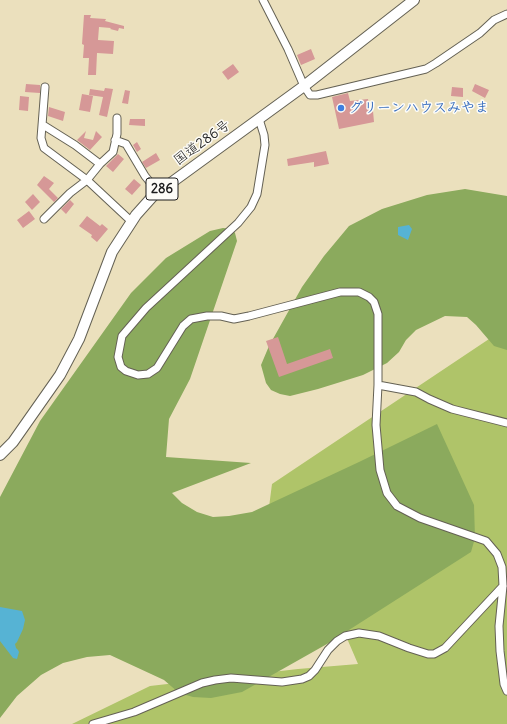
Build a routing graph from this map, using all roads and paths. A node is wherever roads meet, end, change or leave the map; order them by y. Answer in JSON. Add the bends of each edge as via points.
{"nodes":[{"id":1,"x":263,"y":0,"type":"edge"},
{"id":2,"x":414,"y":0,"type":"edge"},
{"id":3,"x":507,"y":14,"type":"edge"},
{"id":4,"x":304,"y":86,"type":"junction"},
{"id":5,"x":45,"y":87,"type":"dead end"},
{"id":6,"x":117,"y":118,"type":"dead end"},
{"id":7,"x":259,"y":119,"type":"junction"},
{"id":8,"x":43,"y":125,"type":"junction"},
{"id":9,"x":116,"y":140,"type":"junction"},
{"id":10,"x":100,"y":164,"type":"junction"},
{"id":11,"x":87,"y":180,"type":"junction"},
{"id":12,"x":158,"y":192,"type":"junction"},
{"id":13,"x":44,"y":219,"type":"dead end"},
{"id":14,"x":132,"y":222,"type":"junction"},
{"id":15,"x":378,"y":385,"type":"junction"},
{"id":16,"x":507,"y":423,"type":"edge"},
{"id":17,"x":0,"y":455,"type":"edge"},
{"id":18,"x":503,"y":586,"type":"junction"},
{"id":19,"x":507,"y":691,"type":"edge"},
{"id":20,"x":93,"y":724,"type":"edge"}],
"edges":[{"from":1,"to":4,"type":"street"},
{"from":2,"to":4,"type":"highway","name":"国道286号","number":"286"},
{"from":3,"to":4,"type":"street","via":[[494,20],[480,33],[426,68],[317,95],[310,95]]},
{"from":4,"to":7,"type":"highway","name":"国道286号","number":"286"},
{"from":5,"to":8,"type":"street"},
{"from":6,"to":9,"type":"street"},
{"from":7,"to":12,"type":"highway","name":"国道286号","number":"286"},
{"from":7,"to":15,"type":"street","via":[[265,145],[257,194],[251,208],[146,308],[122,336],[118,356],[121,367],[138,375],[153,371],[183,326],[191,319],[207,316],[249,316],[348,291],[359,292],[369,298],[374,302],[378,314]]},
{"from":8,"to":10,"type":"street"},
{"from":8,"to":11,"type":"street","via":[[41,138],[44,148]]},
{"from":9,"to":10,"type":"street","via":[[113,152]]},
{"from":9,"to":12,"type":"street","via":[[126,144]]},
{"from":10,"to":11,"type":"street"},
{"from":11,"to":13,"type":"street"},
{"from":11,"to":14,"type":"street"},
{"from":12,"to":14,"type":"highway","name":"国道286号","number":"286"},
{"from":14,"to":17,"type":"highway","name":"国道286号","number":"286","via":[[112,252],[79,339],[60,375],[13,442]]},
{"from":15,"to":16,"type":"street","via":[[416,392],[452,409]]},
{"from":15,"to":18,"type":"street","via":[[376,425],[380,470],[387,494],[397,506],[420,518],[486,541],[498,554]]},
{"from":18,"to":19,"type":"street","via":[[499,626],[504,684]]},
{"from":18,"to":20,"type":"street","via":[[445,648],[434,654],[379,636],[359,633],[337,641],[315,670],[302,679],[282,682],[231,678],[215,680],[134,712]]}]}
